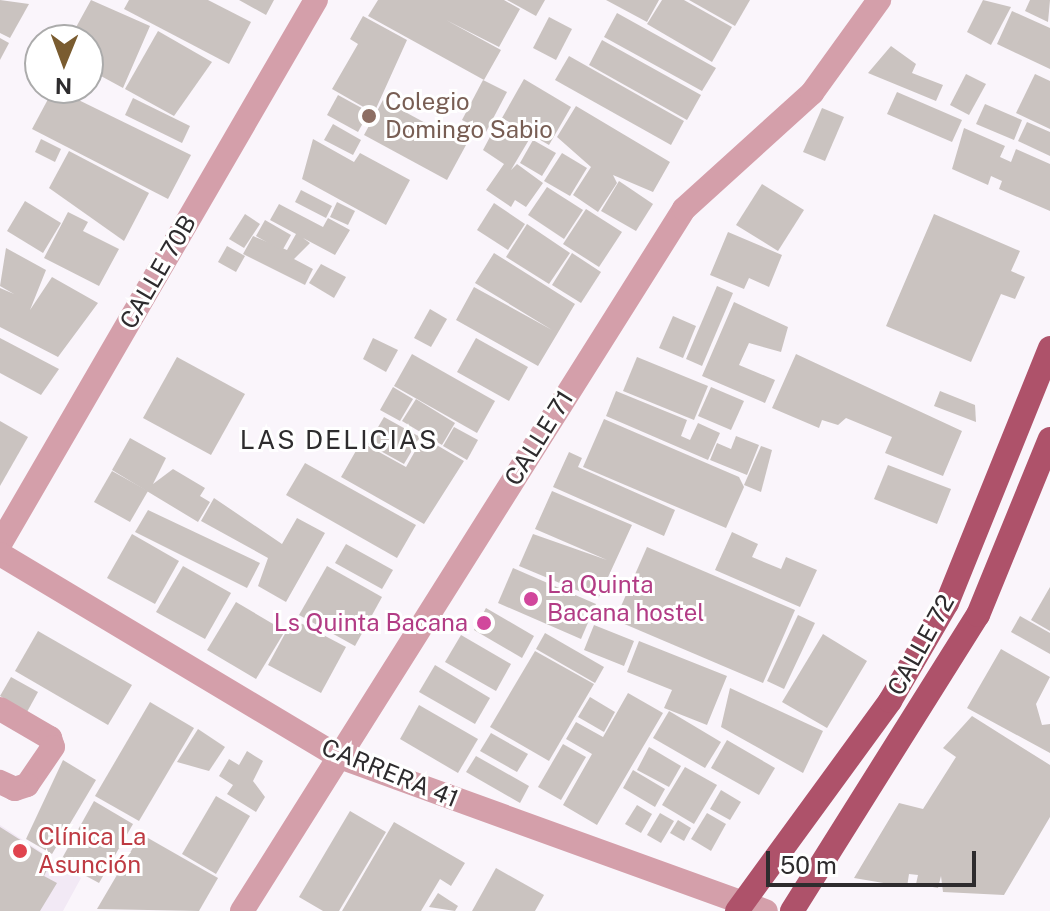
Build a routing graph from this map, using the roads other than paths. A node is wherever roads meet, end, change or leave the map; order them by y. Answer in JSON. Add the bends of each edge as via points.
{"nodes":[{"id":1,"x":316,"y":0,"type":"edge"},
{"id":2,"x":879,"y":0,"type":"edge"},
{"id":3,"x":1050,"y":348,"type":"edge"},
{"id":4,"x":1050,"y":439,"type":"edge"},
{"id":5,"x":0,"y":544,"type":"edge"},
{"id":6,"x":0,"y":554,"type":"edge"},
{"id":7,"x":0,"y":709,"type":"edge"},
{"id":8,"x":337,"y":756,"type":"junction"},
{"id":9,"x":0,"y":782,"type":"edge"},
{"id":10,"x":749,"y":909,"type":"edge"},
{"id":11,"x":242,"y":911,"type":"edge"},
{"id":12,"x":792,"y":911,"type":"edge"}],
"edges":[{"from":1,"to":5,"type":"street","name":"CALLE 70B"},
{"from":2,"to":8,"type":"street","name":"CALLE 71","via":[[812,93],[684,209]]},
{"from":3,"to":10,"type":"main road","name":"CALLE 72","via":[[947,603],[890,701]]},
{"from":4,"to":12,"type":"main road","name":"CALLE 72","via":[[978,615]]},
{"from":6,"to":8,"type":"street","name":"CARRERA 41"},
{"from":7,"to":9,"type":"street","via":[[50,738],[53,747],[27,785],[15,789]]},
{"from":8,"to":10,"type":"street","name":"CARRERA 41"},
{"from":8,"to":11,"type":"street","name":"CALLE 71"}]}
